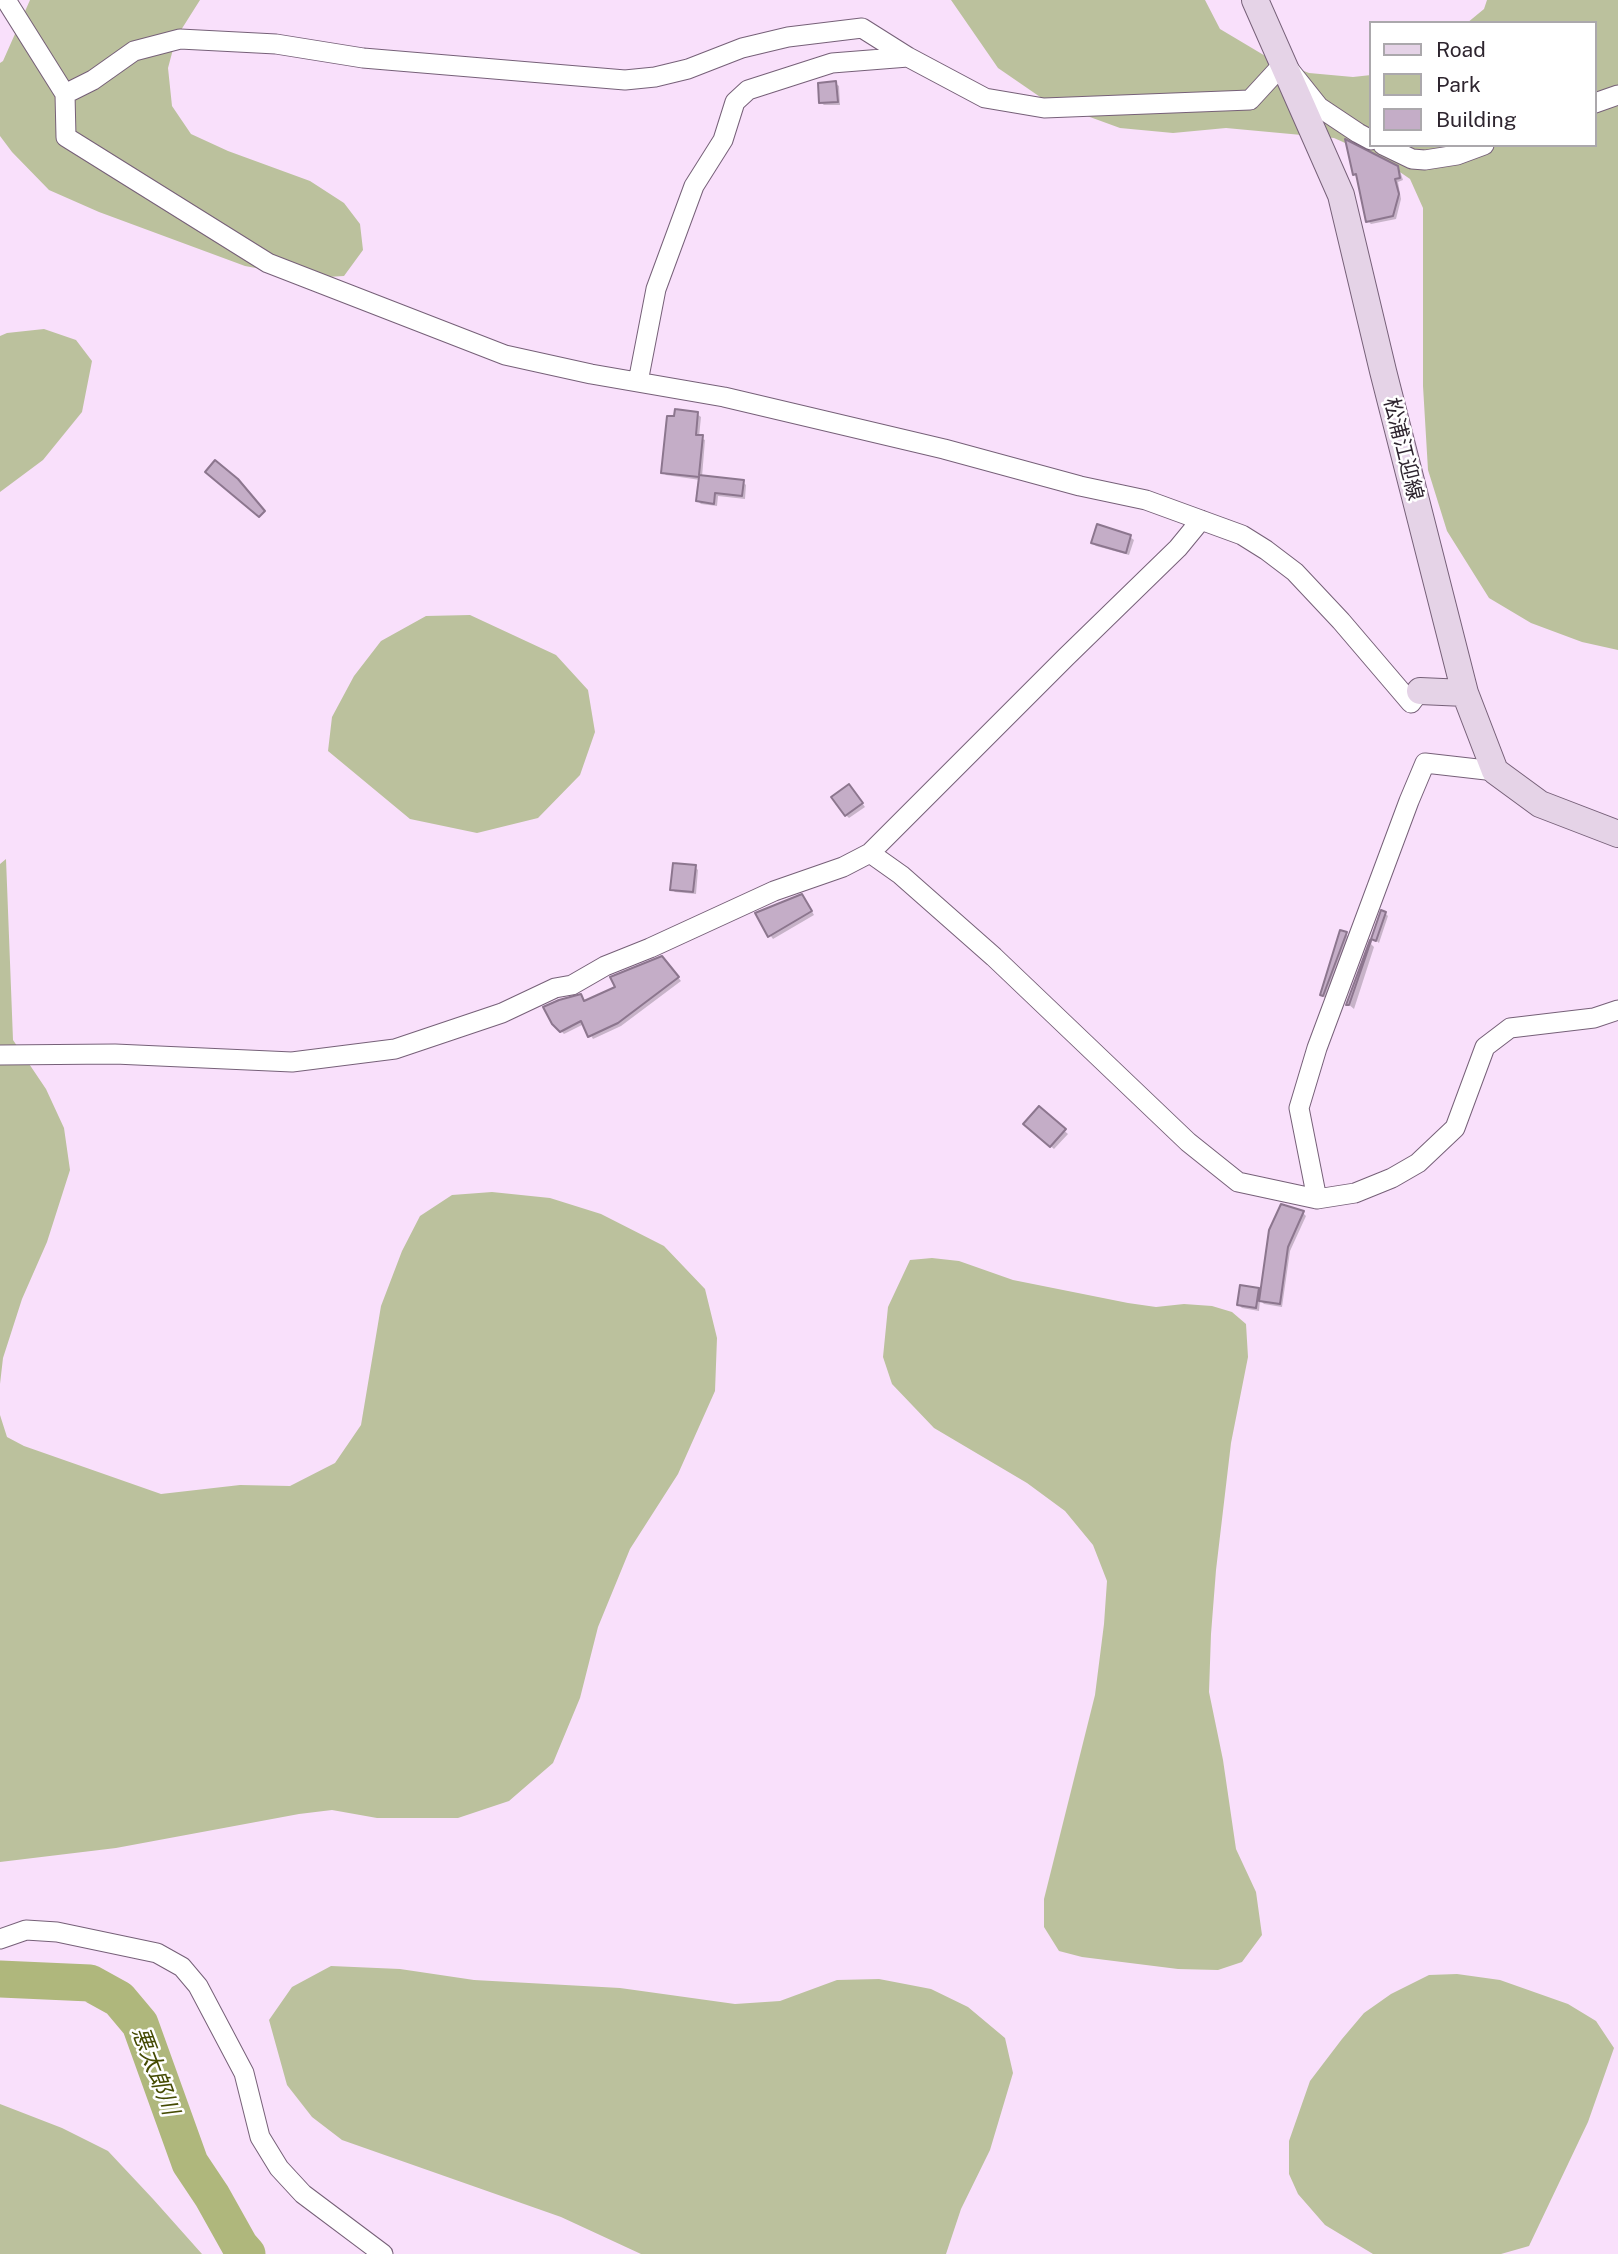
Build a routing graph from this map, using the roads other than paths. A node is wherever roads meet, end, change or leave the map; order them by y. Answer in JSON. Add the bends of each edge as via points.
{"nodes":[{"id":1,"x":6,"y":0,"type":"edge"},
{"id":2,"x":1255,"y":0,"type":"edge"},
{"id":3,"x":908,"y":57,"type":"junction"},
{"id":4,"x":1284,"y":63,"type":"junction"},
{"id":5,"x":65,"y":94,"type":"junction"},
{"id":6,"x":1618,"y":95,"type":"edge"},
{"id":7,"x":1597,"y":102,"type":"edge"},
{"id":8,"x":1370,"y":139,"type":"edge"},
{"id":9,"x":1387,"y":147,"type":"edge"},
{"id":10,"x":1478,"y":147,"type":"edge"},
{"id":11,"x":638,"y":382,"type":"junction"},
{"id":12,"x":1201,"y":520,"type":"junction"},
{"id":13,"x":1420,"y":691,"type":"joint"},
{"id":14,"x":1465,"y":693,"type":"junction"},
{"id":15,"x":1494,"y":771,"type":"junction"},
{"id":16,"x":1618,"y":834,"type":"edge"},
{"id":17,"x":870,"y":853,"type":"junction"},
{"id":18,"x":1618,"y":1010,"type":"edge"},
{"id":19,"x":0,"y":1055,"type":"edge"},
{"id":20,"x":1317,"y":1199,"type":"junction"},
{"id":21,"x":0,"y":1938,"type":"edge"},
{"id":22,"x":383,"y":2254,"type":"edge"}],
"edges":[{"from":1,"to":5,"type":"street"},
{"from":2,"to":4,"type":"main road","name":"松浦江迎線"},
{"from":3,"to":4,"type":"street","via":[[985,98],[1044,108],[1250,100]]},
{"from":3,"to":5,"type":"street","via":[[862,28],[788,37],[742,48],[688,69],[625,80],[363,58],[276,44],[180,39],[134,51]]},
{"from":3,"to":11,"type":"street","via":[[832,63],[748,90],[735,102],[723,140],[694,186],[656,289]]},
{"from":4,"to":8,"type":"street","via":[[1319,107]]},
{"from":4,"to":14,"type":"main road","name":"松浦江迎線","via":[[1341,195]]},
{"from":5,"to":11,"type":"street","via":[[66,137],[268,263],[505,355]]},
{"from":6,"to":7,"type":"street"},
{"from":9,"to":10,"type":"street","via":[[1424,160]]},
{"from":11,"to":12,"type":"street","via":[[724,397],[944,449],[1146,500]]},
{"from":12,"to":13,"type":"street","via":[[1242,535],[1276,557],[1341,621],[1411,703]]},
{"from":12,"to":17,"type":"street"},
{"from":13,"to":14,"type":"main road"},
{"from":14,"to":15,"type":"main road","name":"松浦江迎線"},
{"from":15,"to":16,"type":"main road","via":[[1540,804]]},
{"from":15,"to":20,"type":"street","via":[[1425,762],[1317,1048],[1299,1108]]},
{"from":17,"to":19,"type":"street","via":[[774,891],[572,985],[396,1049],[292,1062],[115,1054]]},
{"from":17,"to":20,"type":"street","via":[[901,874],[983,947],[1188,1142],[1238,1182]]},
{"from":18,"to":20,"type":"street","via":[[1594,1018],[1510,1028],[1485,1046],[1455,1128],[1418,1163],[1355,1193]]},
{"from":21,"to":22,"type":"street","via":[[26,1930],[57,1933],[157,1953],[182,1967],[198,1986],[244,2073],[260,2137],[279,2168],[303,2194]]}]}
